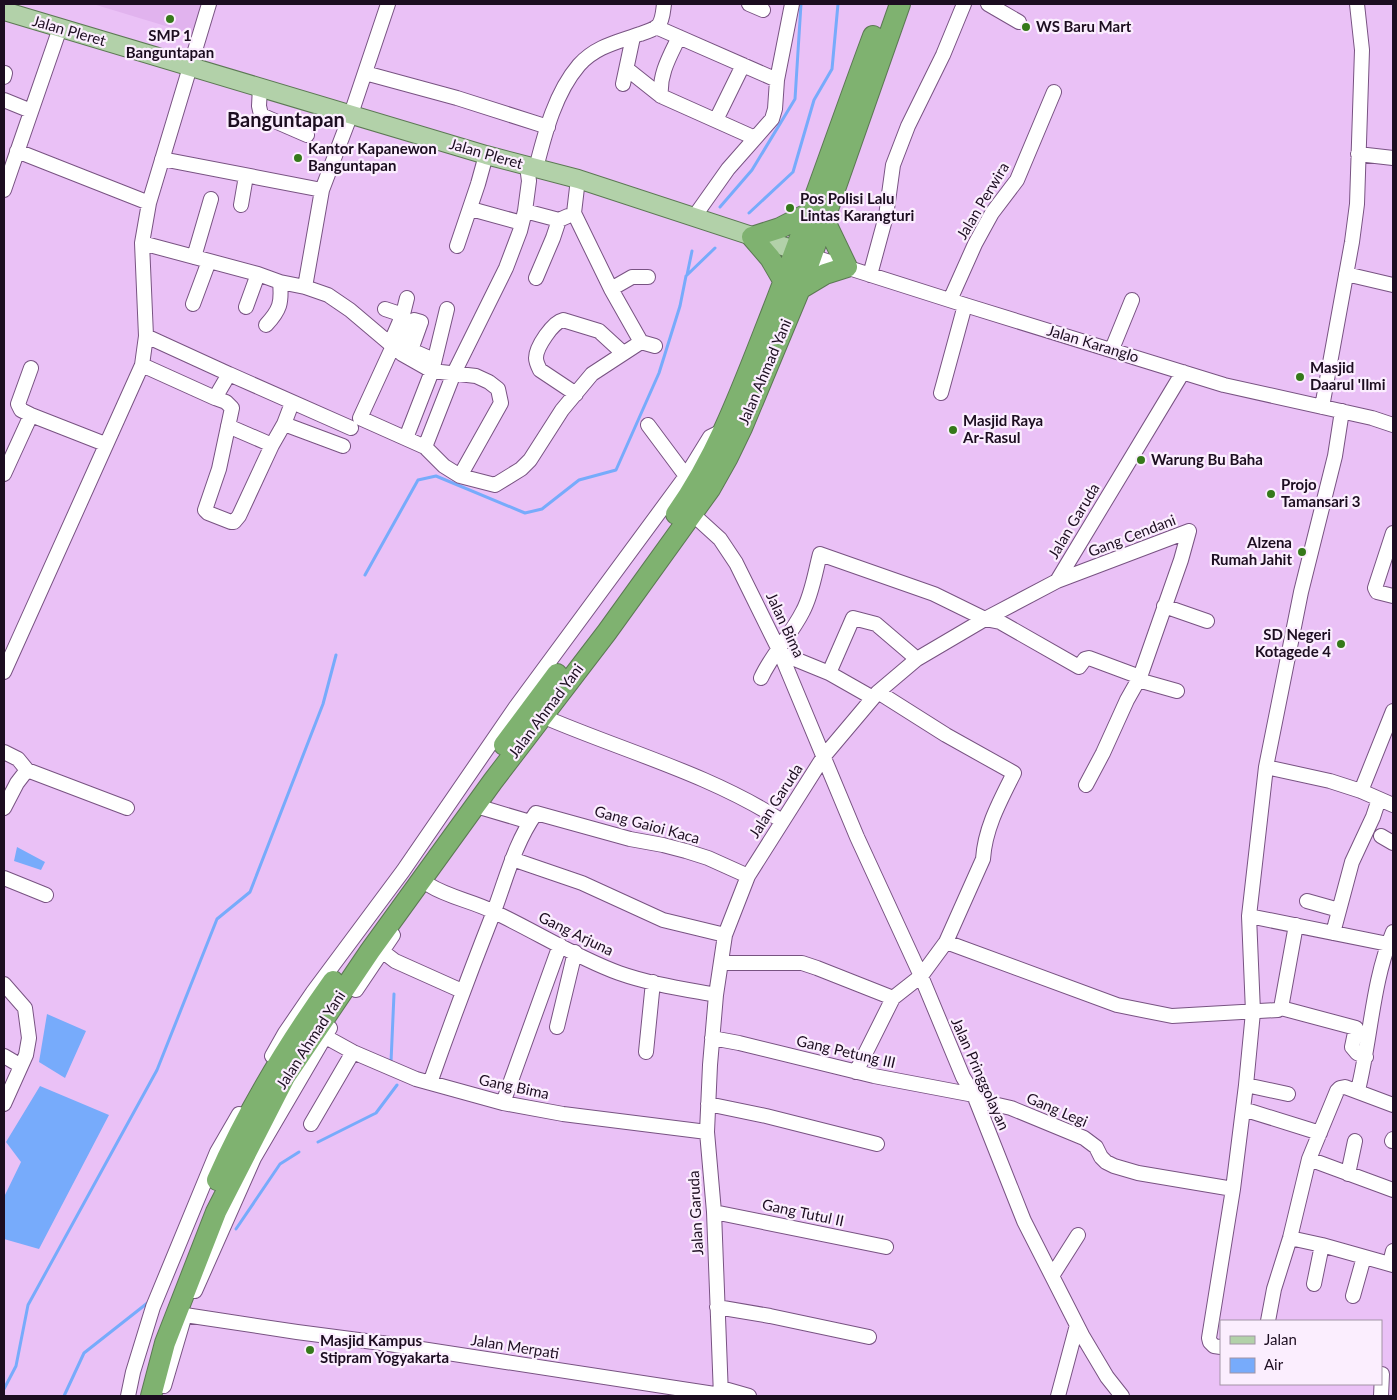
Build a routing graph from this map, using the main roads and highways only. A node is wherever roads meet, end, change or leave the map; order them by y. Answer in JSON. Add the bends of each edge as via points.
{"nodes":[{"id":1,"x":895,"y":5,"type":"edge"},
{"id":2,"x":4,"y":11,"type":"edge"},
{"id":3,"x":816,"y":216,"type":"junction"},
{"id":4,"x":752,"y":237,"type":"junction"},
{"id":5,"x":803,"y":253,"type":"junction"},
{"id":6,"x":792,"y":286,"type":"junction"},
{"id":7,"x":601,"y":628,"type":"junction"},
{"id":8,"x":140,"y":1396,"type":"edge"},
{"id":9,"x":151,"y":1396,"type":"edge"}],
"edges":[{"from":1,"to":3,"type":"highway","name":"Jalan Ahmad Yani"},
{"from":1,"to":3,"type":"highway","name":"Jalan Ahmad Yani","via":[[866,99]]},
{"from":2,"to":4,"type":"main road","name":"Jalan Pleret","via":[[486,155],[578,179]]},
{"from":3,"to":4,"type":"highway"},
{"from":3,"to":5,"type":"highway","name":"Jalan Ahmad Yani"},
{"from":3,"to":6,"type":"highway","via":[[847,267]]},
{"from":4,"to":5,"type":"main road","name":"Jalan Pleret"},
{"from":4,"to":6,"type":"highway"},
{"from":5,"to":6,"type":"highway","name":"Jalan Ahmad Yani"},
{"from":6,"to":7,"type":"highway","name":"Jalan Ahmad Yani","via":[[702,474]]},
{"from":6,"to":7,"type":"highway","name":"Jalan Ahmad Yani","via":[[789,316],[742,428],[710,489]]},
{"from":7,"to":8,"type":"highway","name":"Jalan Ahmad Yani","via":[[526,713],[306,1018],[270,1076],[206,1205],[156,1333]]},
{"from":7,"to":9,"type":"highway","name":"Jalan Ahmad Yani","via":[[496,784],[370,950],[285,1077],[216,1212],[165,1343]]}]}
